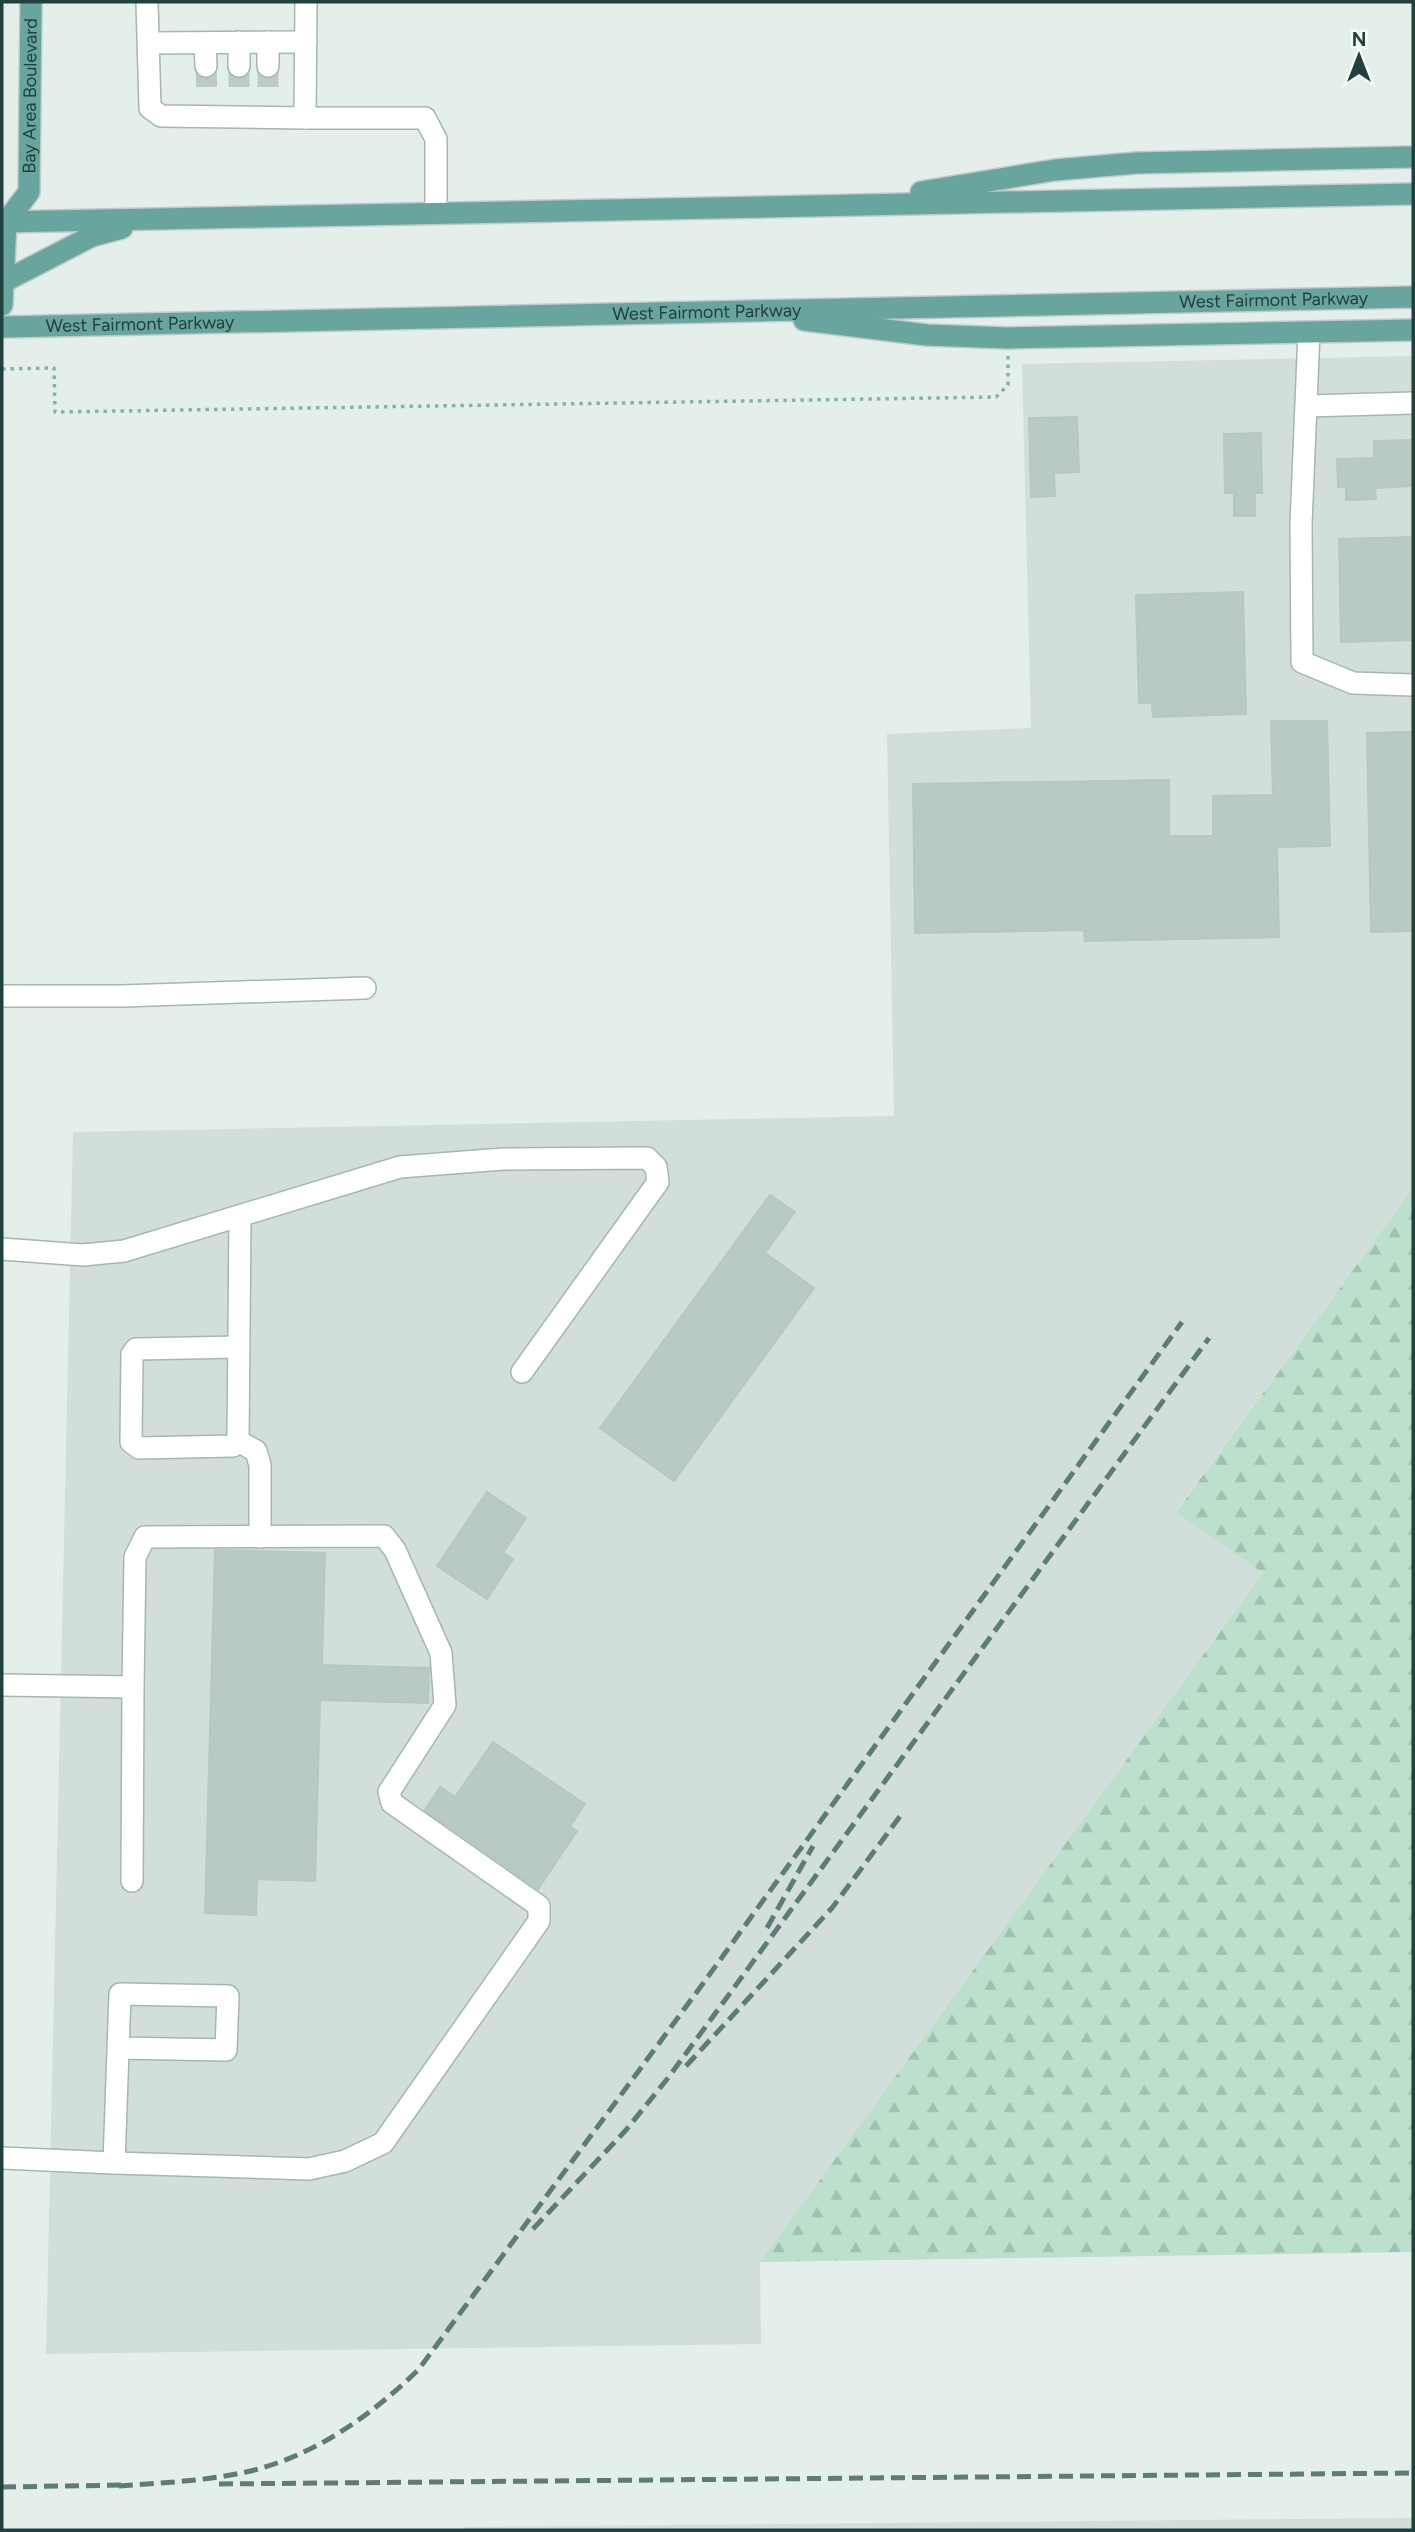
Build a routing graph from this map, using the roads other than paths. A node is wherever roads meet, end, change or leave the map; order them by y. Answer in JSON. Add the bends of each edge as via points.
{"nodes":[{"id":1,"x":31,"y":2,"type":"edge"},
{"id":2,"x":147,"y":2,"type":"edge"},
{"id":3,"x":306,"y":2,"type":"edge"},
{"id":4,"x":239,"y":42,"type":"junction"},
{"id":5,"x":268,"y":42,"type":"junction"},
{"id":6,"x":306,"y":42,"type":"junction"},
{"id":7,"x":149,"y":43,"type":"junction"},
{"id":8,"x":205,"y":43,"type":"junction"},
{"id":9,"x":206,"y":66,"type":"tunnel mouth"},
{"id":10,"x":239,"y":66,"type":"tunnel mouth"},
{"id":11,"x":268,"y":66,"type":"tunnel mouth"},
{"id":12,"x":305,"y":117,"type":"junction"},
{"id":13,"x":1413,"y":157,"type":"edge"},
{"id":14,"x":1413,"y":194,"type":"edge"},
{"id":15,"x":851,"y":204,"type":"junction"},
{"id":16,"x":436,"y":213,"type":"junction"},
{"id":17,"x":154,"y":219,"type":"junction"},
{"id":18,"x":3,"y":220,"type":"edge"},
{"id":19,"x":3,"y":276,"type":"edge"},
{"id":20,"x":1413,"y":298,"type":"edge"},
{"id":21,"x":2,"y":305,"type":"edge"},
{"id":22,"x":722,"y":311,"type":"junction"},
{"id":23,"x":2,"y":327,"type":"edge"},
{"id":24,"x":1413,"y":330,"type":"edge"},
{"id":25,"x":1309,"y":332,"type":"junction"},
{"id":26,"x":1413,"y":403,"type":"edge"},
{"id":27,"x":1307,"y":406,"type":"junction"},
{"id":28,"x":1413,"y":685,"type":"edge"},
{"id":29,"x":365,"y":988,"type":"dead end"},
{"id":30,"x":2,"y":996,"type":"edge"},
{"id":31,"x":240,"y":1216,"type":"junction"},
{"id":32,"x":2,"y":1249,"type":"edge"},
{"id":33,"x":239,"y":1348,"type":"junction"},
{"id":34,"x":522,"y":1372,"type":"dead end"},
{"id":35,"x":238,"y":1441,"type":"junction"},
{"id":36,"x":260,"y":1537,"type":"junction"},
{"id":37,"x":2,"y":1685,"type":"edge"},
{"id":38,"x":133,"y":1687,"type":"junction"},
{"id":39,"x":132,"y":1881,"type":"dead end"},
{"id":40,"x":118,"y":2048,"type":"junction"},
{"id":41,"x":2,"y":2158,"type":"edge"},
{"id":42,"x":114,"y":2163,"type":"junction"}],
"edges":[{"from":1,"to":18,"type":"main road","name":"Bay Area Boulevard","via":[[29,192]]},
{"from":2,"to":7,"type":"lane"},
{"from":3,"to":6,"type":"lane"},
{"from":4,"to":5,"type":"lane"},
{"from":4,"to":8,"type":"lane"},
{"from":4,"to":10,"type":"lane"},
{"from":5,"to":6,"type":"lane"},
{"from":5,"to":11,"type":"lane"},
{"from":6,"to":12,"type":"lane"},
{"from":7,"to":8,"type":"lane"},
{"from":7,"to":12,"type":"lane","via":[[150,108],[161,116],[206,106],[268,107]]},
{"from":8,"to":9,"type":"lane"},
{"from":12,"to":16,"type":"lane","via":[[425,118],[436,139]]},
{"from":13,"to":15,"type":"main road","via":[[1136,163],[1055,170]]},
{"from":14,"to":15,"type":"main road"},
{"from":15,"to":16,"type":"main road"},
{"from":16,"to":17,"type":"main road"},
{"from":17,"to":18,"type":"main road"},
{"from":17,"to":19,"type":"main road","via":[[92,236]]},
{"from":18,"to":19,"type":"main road"},
{"from":19,"to":21,"type":"main road"},
{"from":20,"to":22,"type":"main road","name":"West Fairmont Parkway"},
{"from":22,"to":23,"type":"main road","name":"West Fairmont Parkway"},
{"from":22,"to":25,"type":"main road","via":[[927,335],[1008,338]]},
{"from":24,"to":25,"type":"main road"},
{"from":25,"to":27,"type":"lane"},
{"from":26,"to":27,"type":"lane"},
{"from":27,"to":28,"type":"lane","via":[[1301,524],[1302,662],[1353,683]]},
{"from":29,"to":30,"type":"lane"},
{"from":31,"to":32,"type":"lane","via":[[124,1251],[83,1255]]},
{"from":31,"to":33,"type":"lane"},
{"from":31,"to":34,"type":"lane","via":[[400,1167],[647,1158],[656,1167],[658,1182]]},
{"from":33,"to":35,"type":"lane"},
{"from":33,"to":35,"type":"lane","via":[[136,1349],[132,1354],[131,1442],[139,1448],[233,1446]]},
{"from":35,"to":36,"type":"lane","via":[[256,1451],[260,1465]]},
{"from":36,"to":38,"type":"lane","via":[[145,1537],[135,1557]]},
{"from":36,"to":42,"type":"lane","via":[[384,1536],[395,1550],[441,1653],[445,1705],[389,1792],[392,1802],[539,1906],[539,1921],[383,2143],[345,2161],[309,2169]]},
{"from":37,"to":38,"type":"lane"},
{"from":38,"to":39,"type":"lane"},
{"from":40,"to":40,"type":"lane","via":[[226,2050],[228,1996],[120,1994]]},
{"from":40,"to":42,"type":"lane"},
{"from":41,"to":42,"type":"lane"}]}
